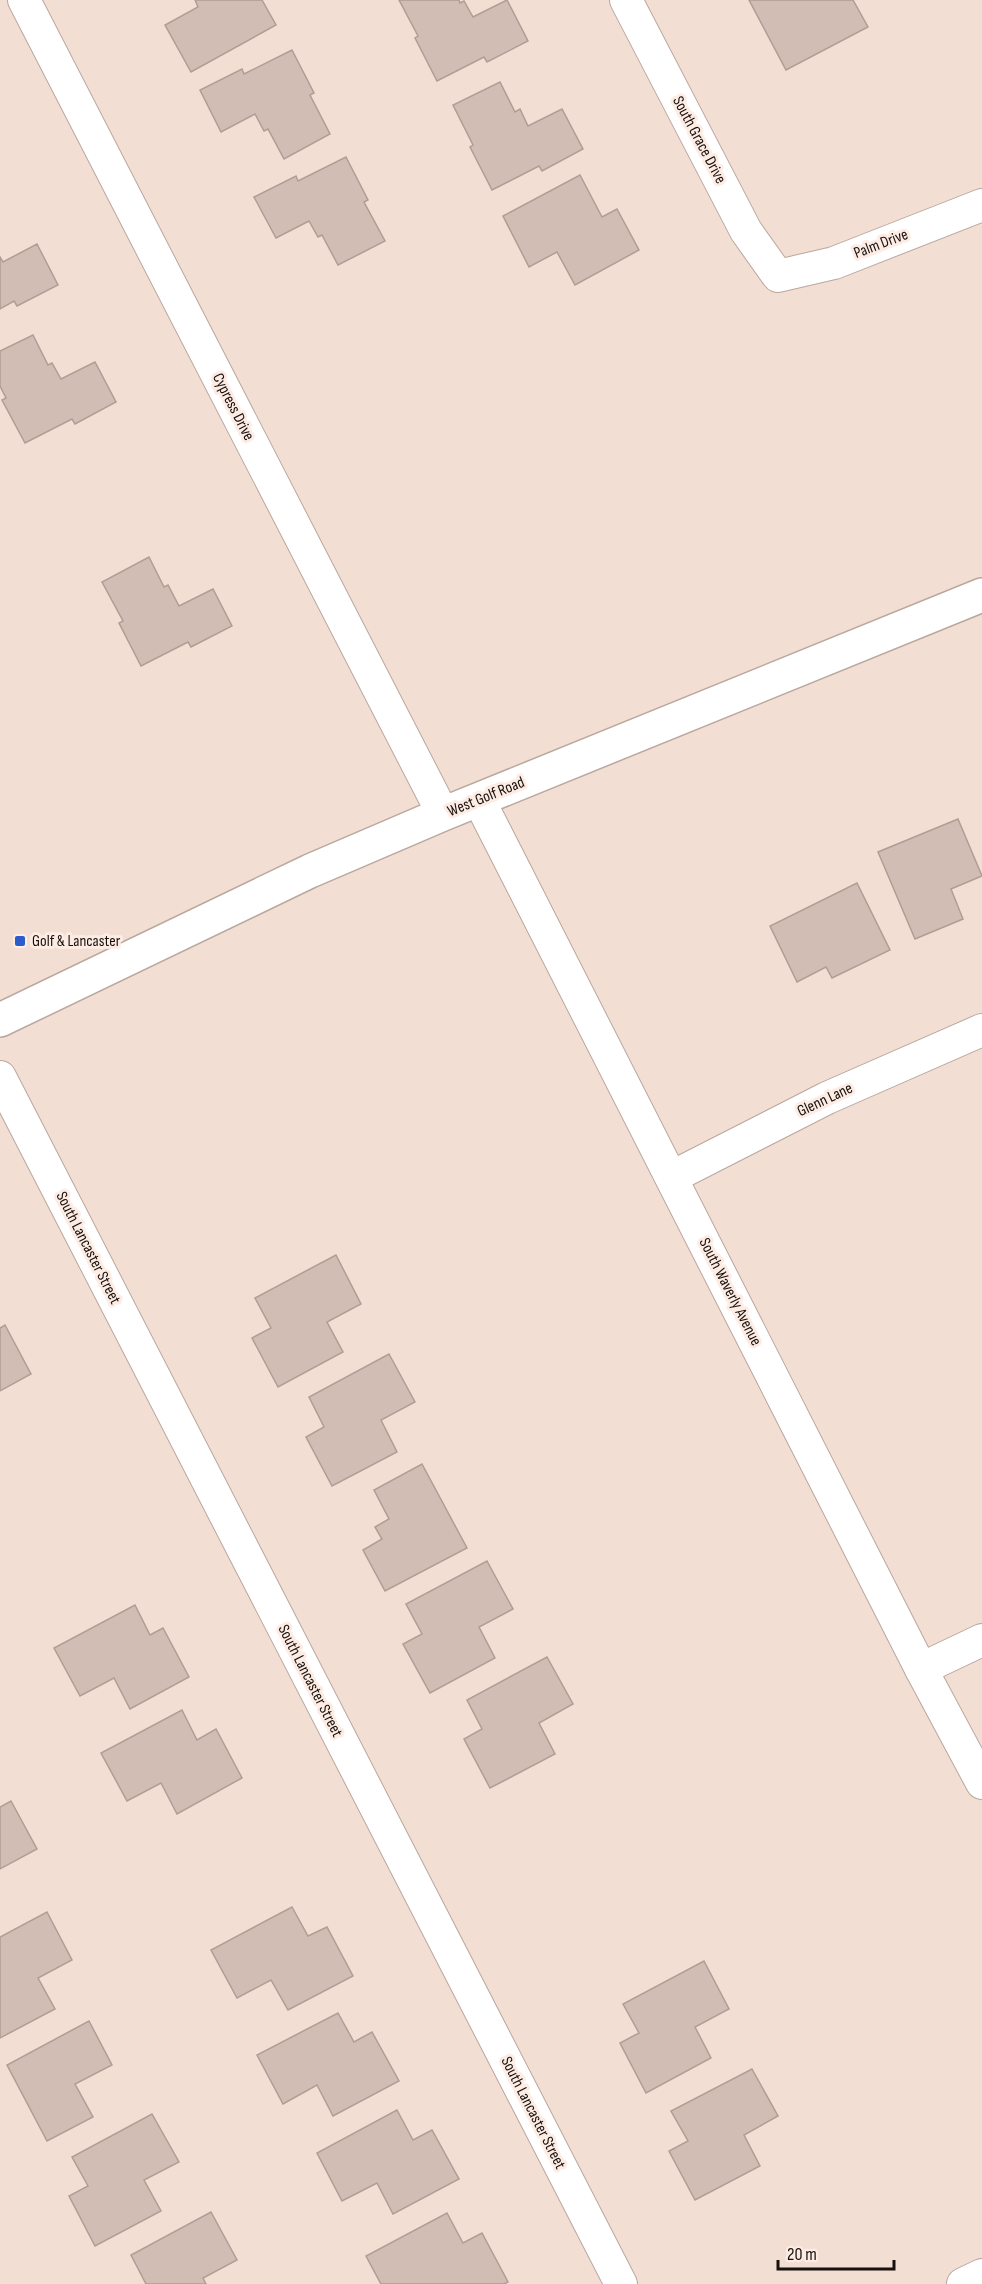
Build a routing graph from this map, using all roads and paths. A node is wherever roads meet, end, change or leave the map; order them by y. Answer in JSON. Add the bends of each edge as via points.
{"nodes":[{"id":1,"x":24,"y":0,"type":"edge"},
{"id":2,"x":626,"y":0,"type":"edge"},
{"id":3,"x":982,"y":205,"type":"edge"},
{"id":4,"x":778,"y":276,"type":"joint"},
{"id":5,"x":982,"y":595,"type":"edge"},
{"id":6,"x":480,"y":800,"type":"junction"},
{"id":7,"x":442,"y":814,"type":"junction"},
{"id":8,"x":0,"y":1020,"type":"edge"},
{"id":9,"x":982,"y":1030,"type":"edge"},
{"id":10,"x":0,"y":1077,"type":"edge"},
{"id":11,"x":672,"y":1177,"type":"junction"},
{"id":12,"x":982,"y":1640,"type":"edge"},
{"id":13,"x":921,"y":1669,"type":"junction"},
{"id":14,"x":982,"y":1783,"type":"edge"},
{"id":15,"x":982,"y":2275,"type":"edge"},
{"id":16,"x":621,"y":2284,"type":"edge"},
{"id":17,"x":963,"y":2284,"type":"edge"}],
"edges":[{"from":1,"to":7,"type":"street","name":"Cypress Drive"},
{"from":2,"to":4,"type":"street","name":"South Grace Drive","via":[[746,231]]},
{"from":3,"to":4,"type":"street","name":"Palm Drive","via":[[834,263]]},
{"from":5,"to":6,"type":"main road","name":"West Golf Road"},
{"from":6,"to":7,"type":"main road","name":"West Golf Road"},
{"from":6,"to":11,"type":"street","name":"South Waverly Avenue"},
{"from":7,"to":8,"type":"main road","name":"West Golf Road","via":[[310,871]]},
{"from":9,"to":11,"type":"street","name":"Glenn Lane","via":[[827,1098]]},
{"from":10,"to":16,"type":"street","name":"South Lancaster Street"},
{"from":11,"to":13,"type":"street","name":"South Waverly Avenue"},
{"from":12,"to":13,"type":"street"},
{"from":13,"to":14,"type":"street","name":"South Waverly Avenue"},
{"from":15,"to":17,"type":"street"}]}
